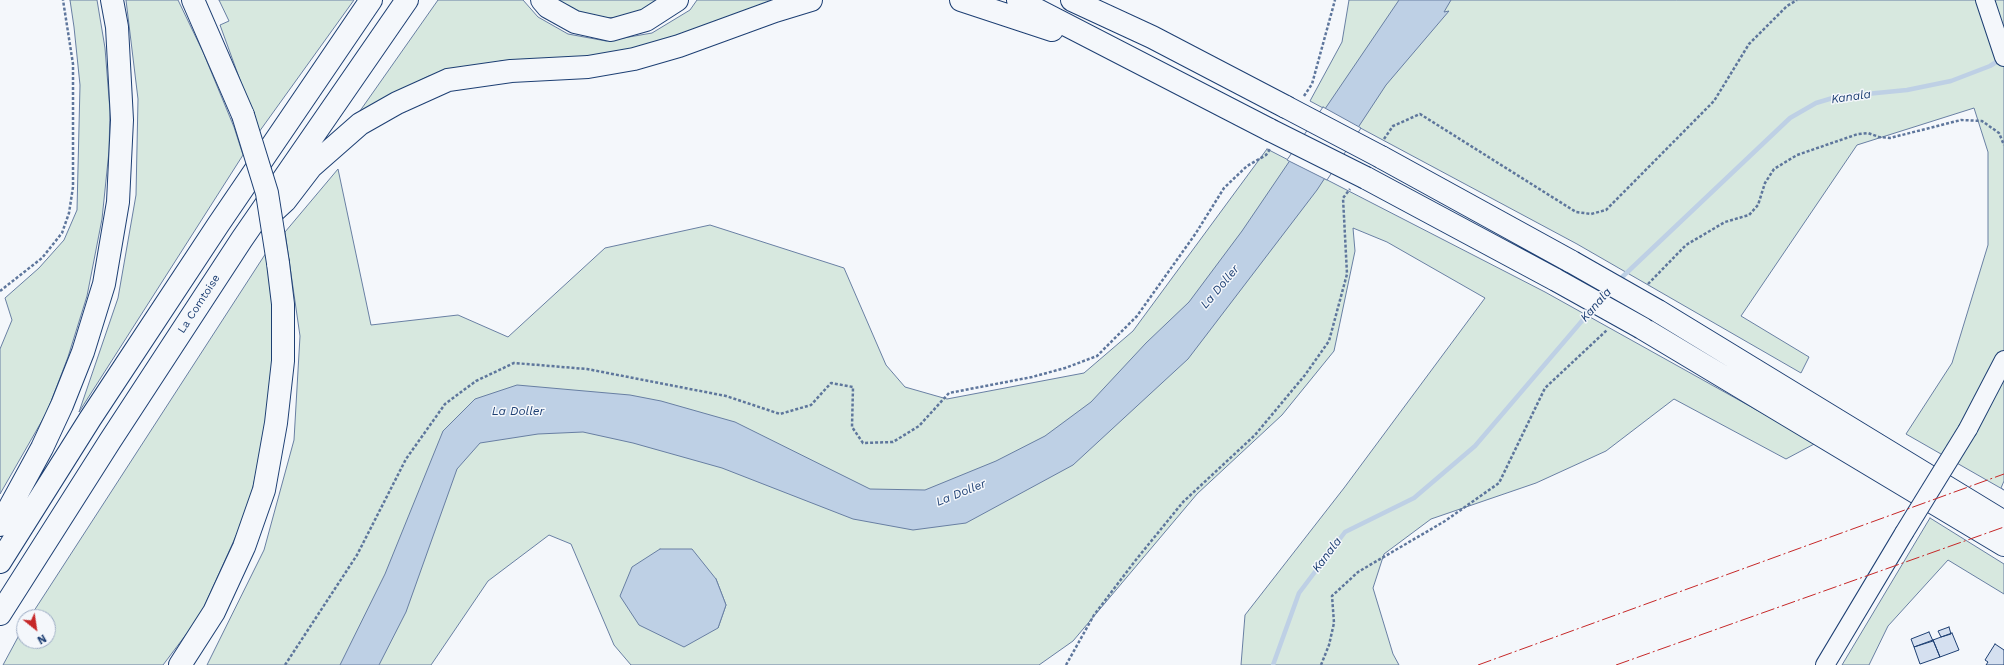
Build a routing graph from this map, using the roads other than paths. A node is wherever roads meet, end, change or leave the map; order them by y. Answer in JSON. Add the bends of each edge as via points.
{"nodes":[{"id":1,"x":112,"y":0,"type":"edge"},
{"id":2,"x":193,"y":0,"type":"edge"},
{"id":3,"x":371,"y":0,"type":"edge"},
{"id":4,"x":407,"y":0,"type":"edge"},
{"id":5,"x":542,"y":0,"type":"edge"},
{"id":6,"x":677,"y":0,"type":"edge"},
{"id":7,"x":811,"y":0,"type":"edge"},
{"id":8,"x":961,"y":0,"type":"edge"},
{"id":9,"x":1018,"y":0,"type":"edge"},
{"id":10,"x":1985,"y":0,"type":"edge"},
{"id":11,"x":1078,"y":2,"type":"edge"},
{"id":12,"x":1118,"y":50,"type":"junction"},
{"id":13,"x":2004,"y":57,"type":"edge"},
{"id":14,"x":242,"y":239,"type":"junction"},
{"id":15,"x":2004,"y":360,"type":"edge"},
{"id":16,"x":2004,"y":522,"type":"edge"},
{"id":17,"x":0,"y":525,"type":"edge"},
{"id":18,"x":2004,"y":545,"type":"edge"},
{"id":19,"x":0,"y":562,"type":"edge"},
{"id":20,"x":0,"y":614,"type":"edge"},
{"id":21,"x":180,"y":665,"type":"edge"},
{"id":22,"x":1826,"y":665,"type":"edge"}],
"edges":[{"from":1,"to":17,"type":"highway","via":[[117,27],[122,120],[118,202],[104,284],[83,352],[62,405]]},
{"from":2,"to":21,"type":"highway","bridge":true,"via":[[243,115],[267,193],[283,304],[283,361],[276,423],[264,490],[244,547],[214,612]]},
{"from":3,"to":19,"type":"highway","via":[[218,225],[90,419]]},
{"from":4,"to":14,"type":"highway","name":"La Comtoise"},
{"from":5,"to":6,"type":"highway","via":[[548,7],[575,22],[611,30],[646,20]]},
{"from":7,"to":14,"type":"highway","via":[[634,59],[588,68],[511,71],[448,80],[397,103],[360,124],[311,167],[285,201]]},
{"from":8,"to":12,"type":"highway"},
{"from":9,"to":12,"type":"highway"},
{"from":10,"to":13,"type":"street"},
{"from":11,"to":16,"type":"highway","bridge":true,"via":[[1152,37],[1286,107],[1380,151],[1658,311]]},
{"from":12,"to":18,"type":"highway","bridge":true,"via":[[1270,130],[1359,182],[1556,280],[1642,328]]},
{"from":14,"to":20,"type":"highway","name":"La Comtoise"},
{"from":15,"to":22,"type":"street","bridge":true,"via":[[1968,429]]}]}
